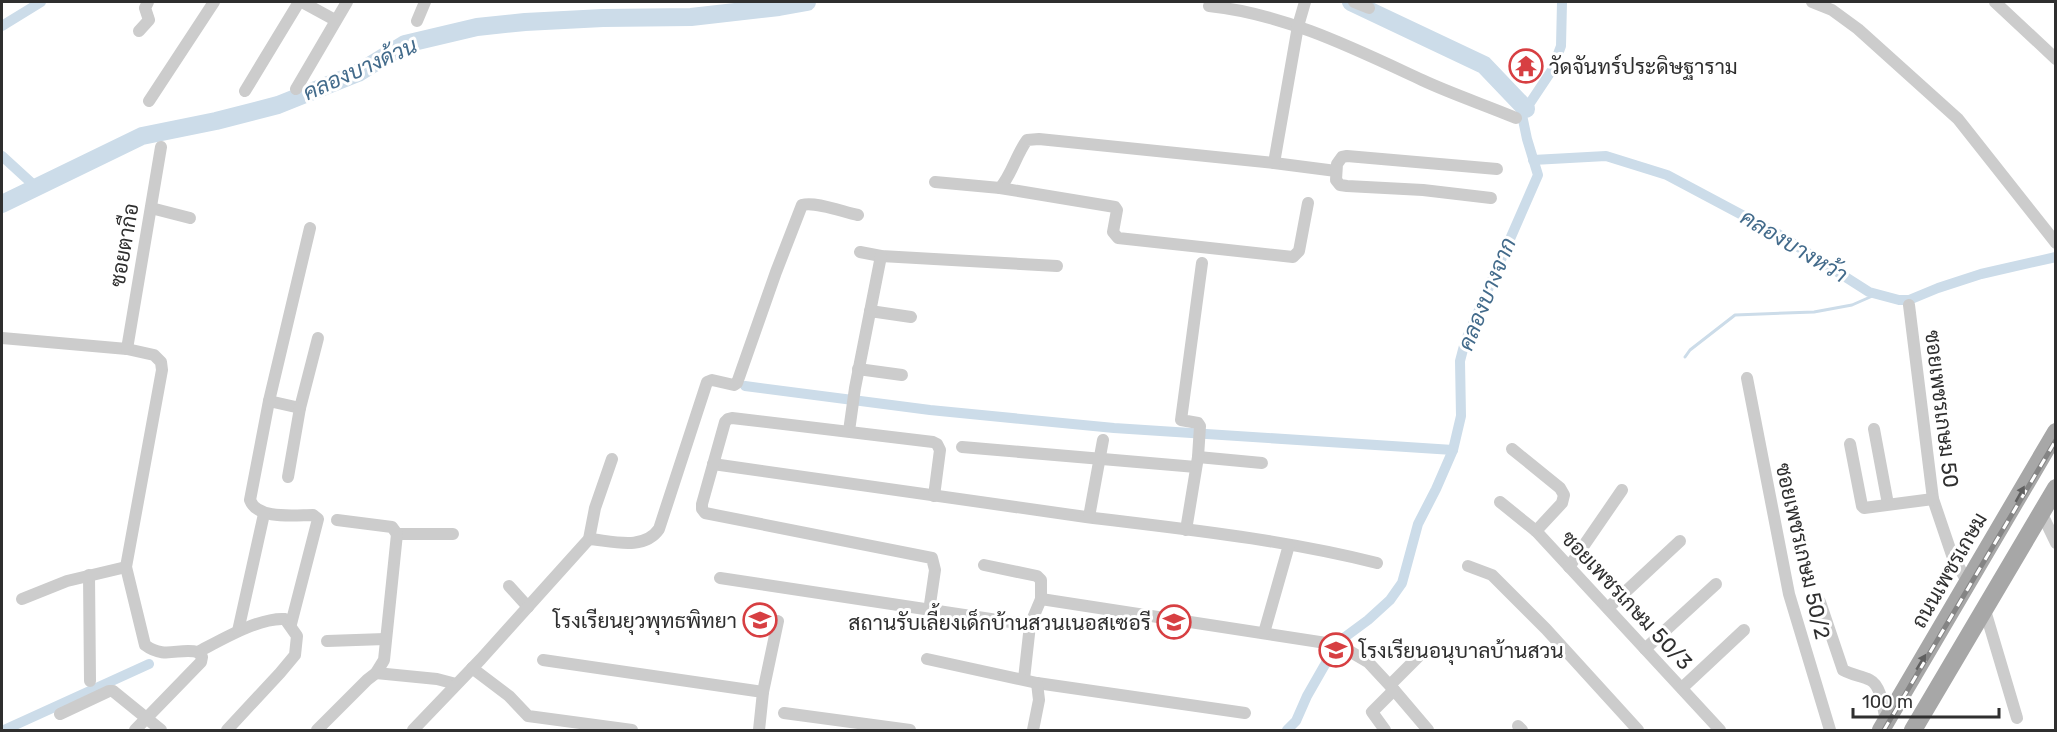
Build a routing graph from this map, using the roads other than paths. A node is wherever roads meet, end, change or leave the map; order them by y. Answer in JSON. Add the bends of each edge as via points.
{"nodes":[{"id":1,"x":148,"y":2,"type":"edge"},
{"id":2,"x":214,"y":2,"type":"edge"},
{"id":3,"x":301,"y":2,"type":"edge"},
{"id":4,"x":347,"y":2,"type":"edge"},
{"id":5,"x":425,"y":2,"type":"edge"},
{"id":6,"x":1305,"y":2,"type":"edge"},
{"id":7,"x":1354,"y":2,"type":"edge"},
{"id":8,"x":1812,"y":2,"type":"edge"},
{"id":9,"x":1995,"y":2,"type":"edge"},
{"id":10,"x":1209,"y":6,"type":"dead end"},
{"id":11,"x":1368,"y":8,"type":"dead end"},
{"id":12,"x":335,"y":20,"type":"junction"},
{"id":13,"x":417,"y":21,"type":"dead end"},
{"id":14,"x":1298,"y":26,"type":"junction"},
{"id":15,"x":139,"y":31,"type":"dead end"},
{"id":16,"x":2055,"y":59,"type":"edge"},
{"id":17,"x":296,"y":89,"type":"dead end"},
{"id":18,"x":245,"y":91,"type":"dead end"},
{"id":19,"x":149,"y":101,"type":"dead end"},
{"id":20,"x":1516,"y":118,"type":"dead end"},
{"id":21,"x":161,"y":147,"type":"dead end"},
{"id":22,"x":1274,"y":163,"type":"junction"},
{"id":23,"x":1497,"y":169,"type":"dead end"},
{"id":24,"x":1336,"y":171,"type":"junction"},
{"id":25,"x":935,"y":182,"type":"dead end"},
{"id":26,"x":1000,"y":188,"type":"junction"},
{"id":27,"x":1491,"y":198,"type":"dead end"},
{"id":28,"x":1308,"y":203,"type":"dead end"},
{"id":29,"x":151,"y":208,"type":"junction"},
{"id":30,"x":858,"y":215,"type":"dead end"},
{"id":31,"x":190,"y":218,"type":"dead end"},
{"id":32,"x":309,"y":228,"type":"dead end"},
{"id":33,"x":2055,"y":243,"type":"edge"},
{"id":34,"x":860,"y":252,"type":"dead end"},
{"id":35,"x":881,"y":256,"type":"junction"},
{"id":36,"x":1202,"y":263,"type":"dead end"},
{"id":37,"x":1057,"y":266,"type":"dead end"},
{"id":38,"x":1909,"y":305,"type":"dead end"},
{"id":39,"x":870,"y":311,"type":"junction"},
{"id":40,"x":911,"y":317,"type":"dead end"},
{"id":41,"x":2,"y":338,"type":"edge"},
{"id":42,"x":318,"y":338,"type":"dead end"},
{"id":43,"x":127,"y":349,"type":"junction"},
{"id":44,"x":858,"y":369,"type":"junction"},
{"id":45,"x":902,"y":375,"type":"dead end"},
{"id":46,"x":1747,"y":378,"type":"dead end"},
{"id":47,"x":269,"y":401,"type":"junction"},
{"id":48,"x":300,"y":408,"type":"junction"},
{"id":49,"x":1874,"y":429,"type":"dead end"},
{"id":50,"x":849,"y":430,"type":"junction"},
{"id":51,"x":2055,"y":432,"type":"edge"},
{"id":52,"x":1103,"y":440,"type":"dead end"},
{"id":53,"x":1850,"y":444,"type":"dead end"},
{"id":54,"x":962,"y":447,"type":"dead end"},
{"id":55,"x":1512,"y":449,"type":"dead end"},
{"id":56,"x":612,"y":459,"type":"dead end"},
{"id":57,"x":1099,"y":460,"type":"junction"},
{"id":58,"x":1197,"y":462,"type":"junction"},
{"id":59,"x":1262,"y":463,"type":"dead end"},
{"id":60,"x":713,"y":464,"type":"junction"},
{"id":61,"x":288,"y":477,"type":"dead end"},
{"id":62,"x":2055,"y":488,"type":"edge"},
{"id":63,"x":1622,"y":490,"type":"dead end"},
{"id":64,"x":934,"y":496,"type":"junction"},
{"id":65,"x":1933,"y":498,"type":"junction"},
{"id":66,"x":1500,"y":502,"type":"dead end"},
{"id":67,"x":1888,"y":504,"type":"junction"},
{"id":68,"x":2041,"y":512,"type":"junction"},
{"id":69,"x":264,"y":514,"type":"junction"},
{"id":70,"x":1089,"y":517,"type":"junction"},
{"id":71,"x":2006,"y":519,"type":"junction"},
{"id":72,"x":337,"y":520,"type":"dead end"},
{"id":73,"x":1186,"y":530,"type":"junction"},
{"id":74,"x":1536,"y":531,"type":"junction"},
{"id":75,"x":397,"y":534,"type":"junction"},
{"id":76,"x":453,"y":534,"type":"dead end"},
{"id":77,"x":2028,"y":536,"type":"junction"},
{"id":78,"x":589,"y":539,"type":"junction"},
{"id":79,"x":1680,"y":541,"type":"dead end"},
{"id":80,"x":2055,"y":543,"type":"edge"},
{"id":81,"x":1289,"y":545,"type":"junction"},
{"id":82,"x":1986,"y":553,"type":"junction"},
{"id":83,"x":1377,"y":563,"type":"dead end"},
{"id":84,"x":984,"y":565,"type":"dead end"},
{"id":85,"x":2010,"y":565,"type":"junction"},
{"id":86,"x":1468,"y":566,"type":"dead end"},
{"id":87,"x":126,"y":567,"type":"junction"},
{"id":88,"x":1569,"y":567,"type":"junction"},
{"id":89,"x":88,"y":575,"type":"junction"},
{"id":90,"x":720,"y":578,"type":"dead end"},
{"id":91,"x":1968,"y":583,"type":"junction"},
{"id":92,"x":1716,"y":584,"type":"dead end"},
{"id":93,"x":509,"y":586,"type":"dead end"},
{"id":94,"x":22,"y":599,"type":"dead end"},
{"id":95,"x":1041,"y":599,"type":"junction"},
{"id":96,"x":1820,"y":602,"type":"dead end"},
{"id":97,"x":528,"y":607,"type":"junction"},
{"id":98,"x":1608,"y":608,"type":"junction"},
{"id":99,"x":1984,"y":608,"type":"junction"},
{"id":100,"x":929,"y":611,"type":"junction"},
{"id":101,"x":778,"y":621,"type":"dead end"},
{"id":102,"x":291,"y":624,"type":"junction"},
{"id":103,"x":1030,"y":625,"type":"junction"},
{"id":104,"x":1743,"y":630,"type":"dead end"},
{"id":105,"x":238,"y":631,"type":"junction"},
{"id":106,"x":1264,"y":633,"type":"junction"},
{"id":107,"x":386,"y":639,"type":"junction"},
{"id":108,"x":327,"y":641,"type":"dead end"},
{"id":109,"x":1645,"y":649,"type":"junction"},
{"id":110,"x":198,"y":652,"type":"junction"},
{"id":111,"x":1422,"y":653,"type":"dead end"},
{"id":112,"x":927,"y":659,"type":"dead end"},
{"id":113,"x":543,"y":660,"type":"dead end"},
{"id":114,"x":472,"y":668,"type":"junction"},
{"id":115,"x":376,"y":673,"type":"junction"},
{"id":116,"x":1024,"y":679,"type":"junction"},
{"id":117,"x":90,"y":681,"type":"dead end"},
{"id":118,"x":1037,"y":683,"type":"junction"},
{"id":119,"x":456,"y":684,"type":"junction"},
{"id":120,"x":1392,"y":687,"type":"junction"},
{"id":121,"x":1682,"y":688,"type":"junction"},
{"id":122,"x":763,"y":692,"type":"junction"},
{"id":123,"x":784,"y":713,"type":"dead end"},
{"id":124,"x":1245,"y":713,"type":"dead end"},
{"id":125,"x":60,"y":714,"type":"dead end"},
{"id":126,"x":146,"y":718,"type":"junction"},
{"id":127,"x":2017,"y":718,"type":"dead end"},
{"id":128,"x":1883,"y":726,"type":"edge"},
{"id":129,"x":1918,"y":727,"type":"edge"},
{"id":130,"x":135,"y":730,"type":"edge"},
{"id":131,"x":161,"y":730,"type":"edge"},
{"id":132,"x":227,"y":730,"type":"edge"},
{"id":133,"x":318,"y":730,"type":"edge"},
{"id":134,"x":413,"y":730,"type":"edge"},
{"id":135,"x":632,"y":730,"type":"edge"},
{"id":136,"x":759,"y":730,"type":"edge"},
{"id":137,"x":910,"y":730,"type":"edge"},
{"id":138,"x":1034,"y":730,"type":"edge"},
{"id":139,"x":1385,"y":730,"type":"edge"},
{"id":140,"x":1428,"y":730,"type":"edge"},
{"id":141,"x":1638,"y":730,"type":"edge"},
{"id":142,"x":1720,"y":730,"type":"edge"},
{"id":143,"x":1830,"y":730,"type":"edge"}],
"edges":[{"from":1,"to":15,"type":"street","via":[[145,8],[149,20]]},
{"from":2,"to":19,"type":"street"},
{"from":3,"to":12,"type":"street"},
{"from":3,"to":18,"type":"street"},
{"from":4,"to":12,"type":"street"},
{"from":5,"to":13,"type":"street"},
{"from":6,"to":14,"type":"street"},
{"from":7,"to":11,"type":"street"},
{"from":8,"to":33,"type":"street","via":[[1851,24],[1958,119]]},
{"from":9,"to":16,"type":"street"},
{"from":10,"to":14,"type":"street","via":[[1252,12]]},
{"from":12,"to":17,"type":"street"},
{"from":14,"to":20,"type":"street"},
{"from":14,"to":22,"type":"street"},
{"from":21,"to":29,"type":"street","name":"ซอยตากือ"},
{"from":22,"to":24,"type":"street"},
{"from":22,"to":26,"type":"street","via":[[1027,140]]},
{"from":23,"to":24,"type":"street","via":[[1347,156],[1338,160]]},
{"from":24,"to":27,"type":"street","via":[[1338,183],[1347,186]]},
{"from":25,"to":26,"type":"street"},
{"from":26,"to":28,"type":"street","via":[[1114,207],[1117,210],[1113,232],[1118,238],[1293,257],[1299,251]]},
{"from":29,"to":31,"type":"street"},
{"from":29,"to":43,"type":"street","name":"ซอยตากือ"},
{"from":30,"to":78,"type":"street","via":[[802,205],[737,383],[734,386],[707,382],[659,529],[652,539],[639,543]]},
{"from":32,"to":47,"type":"street"},
{"from":34,"to":35,"type":"street"},
{"from":35,"to":37,"type":"street"},
{"from":35,"to":39,"type":"street"},
{"from":36,"to":58,"type":"street","via":[[1181,420],[1200,424]]},
{"from":38,"to":65,"type":"street","name":"ซอยเพชรเกษม 50"},
{"from":39,"to":40,"type":"street"},
{"from":39,"to":44,"type":"street"},
{"from":41,"to":43,"type":"street"},
{"from":42,"to":48,"type":"street"},
{"from":43,"to":87,"type":"street","via":[[154,355],[162,370]]},
{"from":44,"to":45,"type":"street"},
{"from":44,"to":50,"type":"street"},
{"from":46,"to":143,"type":"street","name":"ซอยเพชรเกษม 50/2","via":[[1789,594]]},
{"from":47,"to":48,"type":"street"},
{"from":47,"to":69,"type":"street","via":[[250,500]]},
{"from":48,"to":61,"type":"street"},
{"from":49,"to":67,"type":"street"},
{"from":50,"to":60,"type":"street","via":[[728,418]]},
{"from":50,"to":64,"type":"street","via":[[938,444]]},
{"from":71,"to":51,"type":"main road","name":"ถนนเพชรเกษม","one_way":true},
{"from":52,"to":57,"type":"street"},
{"from":53,"to":67,"type":"street","via":[[1862,506]]},
{"from":54,"to":57,"type":"street"},
{"from":55,"to":74,"type":"street","via":[[1564,495],[1562,503]]},
{"from":56,"to":78,"type":"street"},
{"from":57,"to":58,"type":"street"},
{"from":57,"to":70,"type":"street"},
{"from":58,"to":59,"type":"street"},
{"from":58,"to":73,"type":"street"},
{"from":60,"to":64,"type":"street"},
{"from":60,"to":100,"type":"street","via":[[702,504],[705,513],[932,558],[935,570]]},
{"from":62,"to":68,"type":"main road"},
{"from":63,"to":88,"type":"street"},
{"from":64,"to":70,"type":"street"},
{"from":65,"to":67,"type":"street"},
{"from":65,"to":91,"type":"street","name":"ซอยเพชรเกษม 50","via":[[1952,555]]},
{"from":66,"to":74,"type":"street","name":"ซอยเพชรเกษม 50/3"},
{"from":68,"to":77,"type":"main road"},
{"from":68,"to":80,"type":"street"},
{"from":69,"to":102,"type":"street","via":[[313,515],[318,519]]},
{"from":69,"to":105,"type":"street"},
{"from":70,"to":73,"type":"street"},
{"from":71,"to":77,"type":"main road","via":[[2012,536]]},
{"from":71,"to":82,"type":"main road","name":"ถนนเพชรเกษม"},
{"from":72,"to":75,"type":"street","via":[[392,527]]},
{"from":73,"to":81,"type":"street"},
{"from":74,"to":88,"type":"street","name":"ซอยเพชรเกษม 50/3"},
{"from":75,"to":76,"type":"street"},
{"from":75,"to":107,"type":"street"},
{"from":77,"to":85,"type":"main road"},
{"from":78,"to":97,"type":"street"},
{"from":79,"to":98,"type":"street"},
{"from":81,"to":83,"type":"street"},
{"from":81,"to":106,"type":"street"},
{"from":82,"to":85,"type":"main road","via":[[2006,549],[2013,556]]},
{"from":82,"to":91,"type":"main road","name":"ถนนเพชรเกษม"},
{"from":84,"to":95,"type":"street","via":[[1039,577]]},
{"from":85,"to":99,"type":"main road"},
{"from":86,"to":141,"type":"street","via":[[1492,575]]},
{"from":87,"to":89,"type":"street"},
{"from":87,"to":110,"type":"street","via":[[145,645],[172,653]]},
{"from":88,"to":98,"type":"street","name":"ซอยเพชรเกษม 50/3"},
{"from":89,"to":94,"type":"street"},
{"from":89,"to":117,"type":"street"},
{"from":90,"to":100,"type":"street"},
{"from":128,"to":91,"type":"main road","name":"ถนนเพชรเกษม","one_way":true},
{"from":92,"to":109,"type":"street"},
{"from":93,"to":97,"type":"street"},
{"from":95,"to":103,"type":"street"},
{"from":95,"to":106,"type":"street"},
{"from":96,"to":128,"type":"street","via":[[1843,670],[1876,684]]},
{"from":97,"to":114,"type":"street"},
{"from":98,"to":109,"type":"street","name":"ซอยเพชรเกษม 50/3"},
{"from":99,"to":127,"type":"street"},
{"from":99,"to":129,"type":"main road"},
{"from":100,"to":103,"type":"street"},
{"from":101,"to":122,"type":"street"},
{"from":102,"to":105,"type":"street","via":[[278,618]]},
{"from":102,"to":132,"type":"street","via":[[297,636],[295,655]]},
{"from":103,"to":116,"type":"street"},
{"from":104,"to":121,"type":"street"},
{"from":105,"to":110,"type":"street"},
{"from":106,"to":120,"type":"street","via":[[1339,645],[1368,662]]},
{"from":107,"to":108,"type":"street"},
{"from":107,"to":115,"type":"street","via":[[384,660]]},
{"from":109,"to":121,"type":"street","name":"ซอยเพชรเกษม 50/3"},
{"from":110,"to":126,"type":"street","via":[[201,662]]},
{"from":111,"to":120,"type":"street"},
{"from":112,"to":116,"type":"street"},
{"from":113,"to":122,"type":"street"},
{"from":114,"to":119,"type":"street"},
{"from":114,"to":135,"type":"street","via":[[528,716]]},
{"from":115,"to":119,"type":"street"},
{"from":115,"to":133,"type":"street"},
{"from":116,"to":118,"type":"street"},
{"from":118,"to":124,"type":"street"},
{"from":118,"to":138,"type":"street","via":[[1039,700]]},
{"from":119,"to":134,"type":"street"},
{"from":120,"to":139,"type":"street","via":[[1372,711]]},
{"from":120,"to":140,"type":"street"},
{"from":121,"to":142,"type":"street","name":"ซอยเพชรเกษม 50/3"},
{"from":122,"to":136,"type":"street"},
{"from":123,"to":137,"type":"street"},
{"from":125,"to":126,"type":"street","via":[[113,691]]},
{"from":126,"to":130,"type":"street"},
{"from":126,"to":131,"type":"street"}]}
